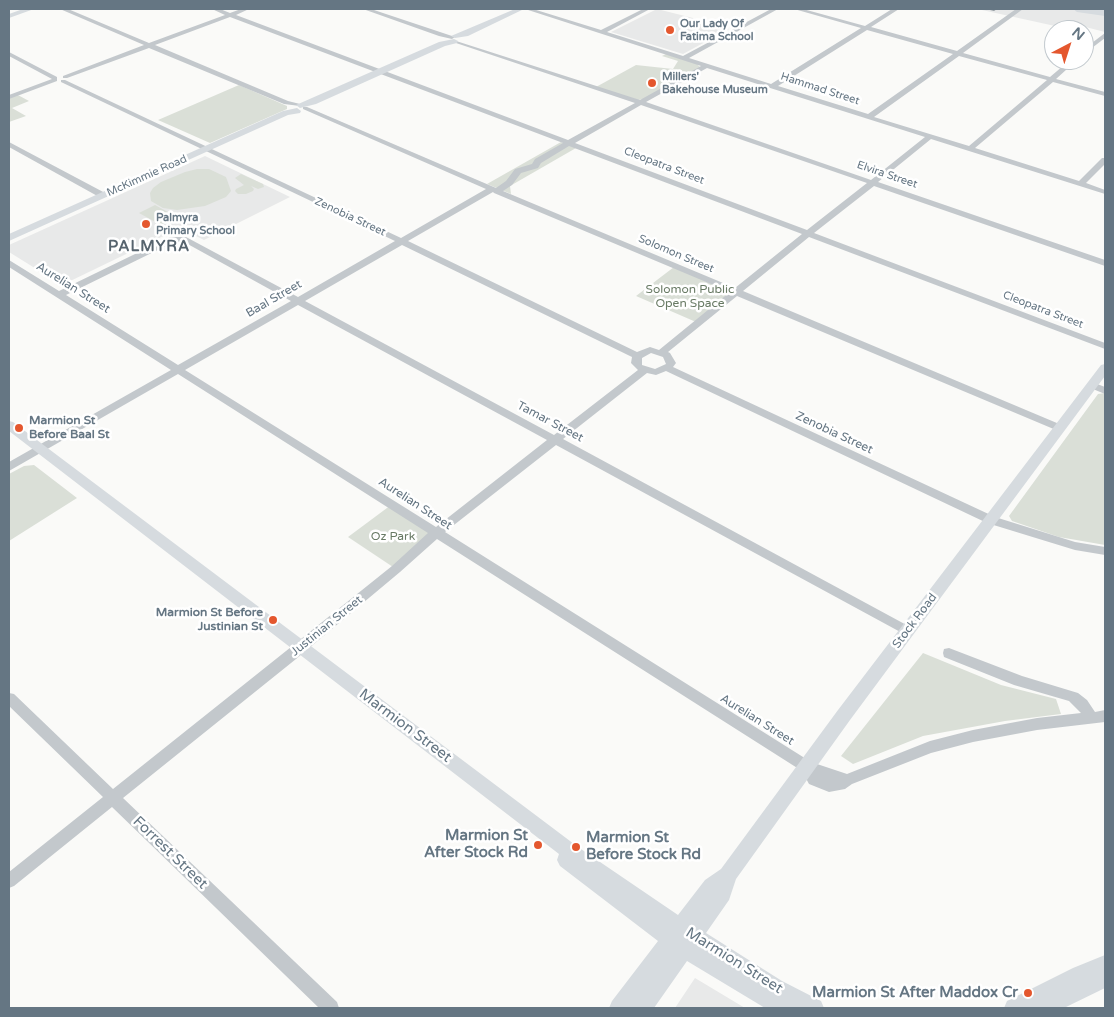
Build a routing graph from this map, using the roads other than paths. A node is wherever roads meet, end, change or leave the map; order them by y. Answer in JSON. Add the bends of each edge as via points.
{"nodes":[{"id":1,"x":25,"y":9,"type":"edge"},
{"id":2,"x":30,"y":9,"type":"edge"},
{"id":3,"x":63,"y":9,"type":"edge"},
{"id":4,"x":215,"y":9,"type":"edge"},
{"id":5,"x":246,"y":9,"type":"edge"},
{"id":6,"x":366,"y":9,"type":"edge"},
{"id":7,"x":520,"y":9,"type":"edge"},
{"id":8,"x":528,"y":9,"type":"edge"},
{"id":9,"x":648,"y":9,"type":"edge"},
{"id":10,"x":775,"y":9,"type":"edge"},
{"id":11,"x":798,"y":9,"type":"edge"},
{"id":12,"x":896,"y":9,"type":"edge"},
{"id":13,"x":1020,"y":9,"type":"edge"},
{"id":14,"x":1077,"y":9,"type":"edge"},
{"id":15,"x":1091,"y":9,"type":"edge"},
{"id":16,"x":1105,"y":12,"type":"edge"},
{"id":17,"x":9,"y":15,"type":"edge"},
{"id":18,"x":230,"y":15,"type":"junction"},
{"id":19,"x":866,"y":28,"type":"junction"},
{"id":20,"x":602,"y":32,"type":"junction"},
{"id":21,"x":1105,"y":35,"type":"edge"},
{"id":22,"x":453,"y":39,"type":"junction"},
{"id":23,"x":150,"y":44,"type":"junction"},
{"id":24,"x":1094,"y":44,"type":"edge"},
{"id":25,"x":958,"y":53,"type":"junction"},
{"id":26,"x":9,"y":54,"type":"edge"},
{"id":27,"x":684,"y":58,"type":"junction"},
{"id":28,"x":706,"y":65,"type":"junction"},
{"id":29,"x":1062,"y":70,"type":"edge"},
{"id":30,"x":381,"y":71,"type":"junction"},
{"id":31,"x":59,"y":79,"type":"junction"},
{"id":32,"x":1051,"y":79,"type":"junction"},
{"id":33,"x":773,"y":86,"type":"junction"},
{"id":34,"x":1105,"y":94,"type":"edge"},
{"id":35,"x":9,"y":97,"type":"edge"},
{"id":36,"x":641,"y":104,"type":"junction"},
{"id":37,"x":297,"y":108,"type":"junction"},
{"id":38,"x":869,"y":117,"type":"junction"},
{"id":39,"x":931,"y":136,"type":"junction"},
{"id":40,"x":569,"y":142,"type":"junction"},
{"id":41,"x":9,"y":144,"type":"edge"},
{"id":42,"x":207,"y":149,"type":"junction"},
{"id":43,"x":970,"y":149,"type":"junction"},
{"id":44,"x":1105,"y":160,"type":"edge"},
{"id":45,"x":872,"y":182,"type":"junction"},
{"id":46,"x":1081,"y":184,"type":"junction"},
{"id":47,"x":494,"y":190,"type":"junction"},
{"id":48,"x":1105,"y":192,"type":"edge"},
{"id":49,"x":104,"y":196,"type":"junction"},
{"id":50,"x":809,"y":232,"type":"junction"},
{"id":51,"x":9,"y":238,"type":"edge"},
{"id":52,"x":401,"y":241,"type":"junction"},
{"id":53,"x":9,"y":263,"type":"edge"},
{"id":54,"x":1105,"y":263,"type":"edge"},
{"id":55,"x":737,"y":292,"type":"junction"},
{"id":56,"x":58,"y":295,"type":"junction"},
{"id":57,"x":298,"y":301,"type":"junction"},
{"id":58,"x":1105,"y":346,"type":"edge"},
{"id":59,"x":662,"y":352,"type":"junction"},
{"id":60,"x":637,"y":356,"type":"junction"},
{"id":61,"x":668,"y":368,"type":"junction"},
{"id":62,"x":1105,"y":368,"type":"edge"},
{"id":63,"x":178,"y":370,"type":"junction"},
{"id":64,"x":644,"y":370,"type":"junction"},
{"id":65,"x":1099,"y":388,"type":"edge"},
{"id":66,"x":9,"y":425,"type":"edge"},
{"id":67,"x":1060,"y":428,"type":"junction"},
{"id":68,"x":9,"y":436,"type":"edge"},
{"id":69,"x":556,"y":440,"type":"junction"},
{"id":70,"x":37,"y":452,"type":"junction"},
{"id":71,"x":9,"y":468,"type":"edge"},
{"id":72,"x":990,"y":520,"type":"junction"},
{"id":73,"x":435,"y":534,"type":"junction"},
{"id":74,"x":1105,"y":551,"type":"edge"},
{"id":75,"x":908,"y":631,"type":"junction"},
{"id":76,"x":298,"y":649,"type":"junction"},
{"id":77,"x":949,"y":654,"type":"dead end"},
{"id":78,"x":9,"y":698,"type":"edge"},
{"id":79,"x":1105,"y":716,"type":"edge"},
{"id":80,"x":1091,"y":717,"type":"junction"},
{"id":81,"x":807,"y":767,"type":"junction"},
{"id":82,"x":113,"y":798,"type":"junction"},
{"id":83,"x":9,"y":881,"type":"edge"},
{"id":84,"x":682,"y":938,"type":"junction"},
{"id":85,"x":1105,"y":965,"type":"edge"},
{"id":86,"x":1105,"y":978,"type":"edge"},
{"id":87,"x":331,"y":1008,"type":"edge"},
{"id":88,"x":619,"y":1008,"type":"edge"},
{"id":89,"x":642,"y":1008,"type":"edge"},
{"id":90,"x":784,"y":1008,"type":"edge"},
{"id":91,"x":814,"y":1008,"type":"edge"},
{"id":92,"x":1014,"y":1008,"type":"edge"},
{"id":93,"x":1044,"y":1008,"type":"edge"}],
"edges":[{"from":1,"to":17,"type":"main road"},
{"from":2,"to":17,"type":"main road"},
{"from":3,"to":23,"type":"street","name":"Solomon Street"},
{"from":4,"to":18,"type":"street","name":"Cleopatra Street"},
{"from":5,"to":18,"type":"street"},
{"from":6,"to":22,"type":"street","name":"Elvira Street"},
{"from":7,"to":22,"type":"main road","name":"McKimmie Road"},
{"from":8,"to":20,"type":"street","name":"Hammad Street"},
{"from":9,"to":20,"type":"street"},
{"from":10,"to":27,"type":"street"},
{"from":11,"to":19,"type":"street"},
{"from":12,"to":19,"type":"street"},
{"from":13,"to":25,"type":"street"},
{"from":14,"to":16,"type":"highway"},
{"from":15,"to":16,"type":"highway"},
{"from":18,"to":23,"type":"street"},
{"from":18,"to":30,"type":"street","name":"Cleopatra Street"},
{"from":19,"to":25,"type":"street"},
{"from":19,"to":33,"type":"street"},
{"from":20,"to":27,"type":"street","name":"Hammad Street"},
{"from":21,"to":24,"type":"street"},
{"from":22,"to":30,"type":"main road","name":"McKimmie Road"},
{"from":22,"to":36,"type":"street","name":"Elvira Street"},
{"from":23,"to":31,"type":"street"},
{"from":23,"to":37,"type":"street","name":"Solomon Street"},
{"from":25,"to":32,"type":"street"},
{"from":25,"to":38,"type":"street"},
{"from":26,"to":31,"type":"street","name":"Zenobia Street"},
{"from":27,"to":28,"type":"street","name":"Hammad Street"},
{"from":28,"to":33,"type":"street","name":"Hammad Street"},
{"from":28,"to":36,"type":"street","name":"Baal Street"},
{"from":29,"to":32,"type":"street"},
{"from":30,"to":37,"type":"main road","name":"McKimmie Road"},
{"from":30,"to":40,"type":"street","name":"Cleopatra Street"},
{"from":31,"to":35,"type":"street"},
{"from":31,"to":42,"type":"street","name":"Zenobia Street"},
{"from":32,"to":34,"type":"street"},
{"from":32,"to":43,"type":"street"},
{"from":33,"to":38,"type":"street","name":"Hammad Street"},
{"from":36,"to":40,"type":"street","name":"Baal Street"},
{"from":36,"to":45,"type":"street","name":"Elvira Street"},
{"from":37,"to":42,"type":"main road","name":"McKimmie Road"},
{"from":37,"to":47,"type":"street","name":"Solomon Street"},
{"from":38,"to":39,"type":"street","name":"Hammad Street"},
{"from":39,"to":43,"type":"street","name":"Hammad Street"},
{"from":39,"to":45,"type":"street"},
{"from":40,"to":47,"type":"street","name":"Baal Street"},
{"from":40,"to":50,"type":"street","name":"Cleopatra Street"},
{"from":41,"to":49,"type":"street"},
{"from":42,"to":49,"type":"main road","name":"McKimmie Road"},
{"from":42,"to":52,"type":"street","name":"Zenobia Street"},
{"from":43,"to":46,"type":"street","name":"Hammad Street"},
{"from":44,"to":46,"type":"street"},
{"from":45,"to":50,"type":"street"},
{"from":45,"to":54,"type":"street","name":"Elvira Street"},
{"from":46,"to":48,"type":"street","name":"Hammad Street"},
{"from":47,"to":52,"type":"street","name":"Baal Street"},
{"from":47,"to":55,"type":"street","name":"Solomon Street"},
{"from":49,"to":51,"type":"main road","name":"McKimmie Road"},
{"from":50,"to":55,"type":"street"},
{"from":50,"to":58,"type":"street","name":"Cleopatra Street"},
{"from":52,"to":57,"type":"street","name":"Baal Street"},
{"from":52,"to":60,"type":"street","name":"Zenobia Street"},
{"from":53,"to":56,"type":"street","name":"Aurelian Street"},
{"from":55,"to":59,"type":"street"},
{"from":55,"to":67,"type":"street","name":"Solomon Street"},
{"from":56,"to":57,"type":"street","name":"Tamar Street","via":[[166,242],[180,239]]},
{"from":56,"to":63,"type":"street","name":"Aurelian Street"},
{"from":57,"to":63,"type":"street","name":"Baal Street"},
{"from":57,"to":69,"type":"street","name":"Tamar Street"},
{"from":59,"to":60,"type":"street","via":[[650,350]]},
{"from":59,"to":61,"type":"street","via":[[670,358]]},
{"from":60,"to":64,"type":"street","via":[[636,363]]},
{"from":61,"to":64,"type":"street","via":[[656,372]]},
{"from":61,"to":72,"type":"street","name":"Zenobia Street"},
{"from":62,"to":65,"type":"main road","name":"Stock Road"},
{"from":63,"to":70,"type":"street","name":"Baal Street"},
{"from":63,"to":73,"type":"street","name":"Aurelian Street"},
{"from":64,"to":69,"type":"street","name":"Justinian Street"},
{"from":65,"to":67,"type":"main road","name":"Stock Road"},
{"from":66,"to":70,"type":"main road","name":"Marmion Street"},
{"from":67,"to":72,"type":"main road","name":"Stock Road"},
{"from":68,"to":70,"type":"main road","name":"Marmion Street"},
{"from":69,"to":73,"type":"street","name":"Justinian Street"},
{"from":69,"to":75,"type":"street","name":"Tamar Street"},
{"from":70,"to":71,"type":"street","name":"Baal Street"},
{"from":70,"to":76,"type":"main road","name":"Marmion Street"},
{"from":72,"to":74,"type":"street","name":"Zenobia Street","via":[[1067,544]]},
{"from":72,"to":75,"type":"main road","name":"Stock Road"},
{"from":73,"to":76,"type":"street","name":"Justinian Street"},
{"from":73,"to":81,"type":"street","name":"Aurelian Street"},
{"from":75,"to":81,"type":"main road","name":"Stock Road"},
{"from":76,"to":82,"type":"street","name":"Justinian Street"},
{"from":76,"to":84,"type":"main road","name":"Marmion Street"},
{"from":77,"to":80,"type":"street","via":[[1012,679],[1073,697]]},
{"from":78,"to":82,"type":"street","name":"Forrest Street"},
{"from":79,"to":80,"type":"street","name":"Aurelian Street"},
{"from":80,"to":81,"type":"street","name":"Aurelian Street","via":[[1036,724],[930,747],[847,780],[840,786],[814,780]]},
{"from":81,"to":84,"type":"main road","name":"Stock Road","via":[[728,875],[722,894]]},
{"from":82,"to":83,"type":"street","name":"Justinian Street"},
{"from":82,"to":87,"type":"street","name":"Forrest Street"},
{"from":84,"to":88,"type":"main road","name":"Stock Road"},
{"from":84,"to":89,"type":"main road","name":"Stock Road"},
{"from":84,"to":90,"type":"main road","name":"Marmion Street","via":[[729,977]]},
{"from":84,"to":91,"type":"main road","name":"Marmion Street"},
{"from":85,"to":92,"type":"main road"},
{"from":86,"to":93,"type":"main road"}]}
